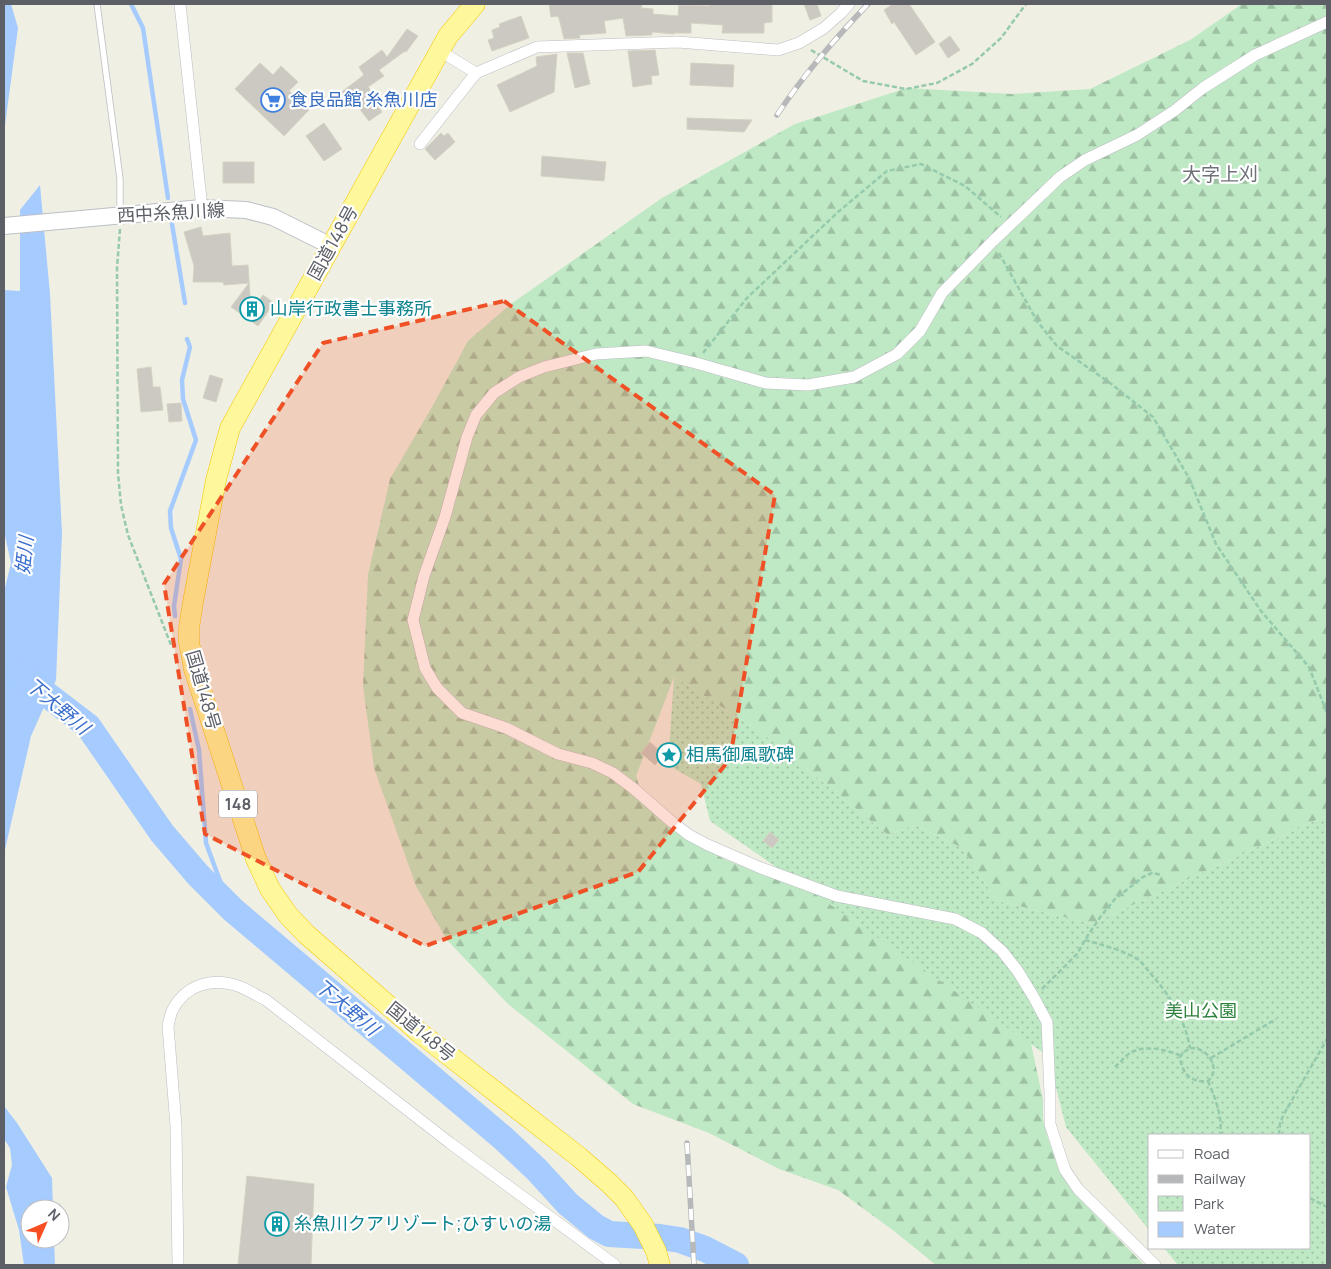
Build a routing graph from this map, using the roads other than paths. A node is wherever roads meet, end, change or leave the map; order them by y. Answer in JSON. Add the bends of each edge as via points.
{"nodes":[{"id":1,"x":97,"y":4,"type":"edge"},
{"id":2,"x":180,"y":4,"type":"edge"},
{"id":3,"x":475,"y":4,"type":"edge"},
{"id":4,"x":849,"y":4,"type":"edge"},
{"id":5,"x":1327,"y":22,"type":"edge"},
{"id":6,"x":440,"y":51,"type":"junction"},
{"id":7,"x":476,"y":73,"type":"junction"},
{"id":8,"x":420,"y":144,"type":"dead end"},
{"id":9,"x":202,"y":208,"type":"junction"},
{"id":10,"x":117,"y":216,"type":"junction"},
{"id":11,"x":4,"y":226,"type":"edge"},
{"id":12,"x":331,"y":246,"type":"junction"},
{"id":13,"x":658,"y":1258,"type":"edge"},
{"id":14,"x":178,"y":1265,"type":"edge"},
{"id":15,"x":615,"y":1265,"type":"edge"},
{"id":16,"x":1154,"y":1265,"type":"edge"}],
"edges":[{"from":1,"to":10,"type":"lane","via":[[120,179]]},
{"from":2,"to":9,"type":"street"},
{"from":3,"to":6,"type":"highway","name":"国道148号","number":"148","via":[[448,36]]},
{"from":4,"to":7,"type":"street","via":[[824,28],[799,43],[778,50],[678,42],[537,47]]},
{"from":5,"to":16,"type":"street","via":[[1255,55],[1137,135],[1085,160],[1060,177],[942,294],[920,331],[897,354],[854,377],[808,385],[766,383],[646,351],[596,354],[544,367],[519,377],[494,393],[476,415],[467,437],[413,620],[424,668],[437,688],[462,713],[506,728],[558,754],[614,773],[672,822],[708,845],[837,896],[955,919],[982,934],[1002,951],[1047,1022],[1050,1124],[1065,1170],[1078,1190]]},
{"from":6,"to":7,"type":"street"},
{"from":6,"to":12,"type":"highway","name":"国道148号","number":"148"},
{"from":7,"to":8,"type":"street"},
{"from":9,"to":10,"type":"main road","name":"西中糸魚川線"},
{"from":9,"to":12,"type":"main road","name":"西中糸魚川線","via":[[246,210],[273,217]]},
{"from":10,"to":11,"type":"main road","name":"西中糸魚川線"},
{"from":12,"to":13,"type":"highway","name":"国道148号","number":"148","via":[[230,428],[216,480],[189,628],[194,669],[256,859],[270,889],[288,915],[420,1033],[610,1183],[643,1225]]},
{"from":14,"to":15,"type":"street","via":[[176,1126],[168,1026],[181,997],[206,983],[222,982],[239,986],[266,1000],[450,1143]]}]}
